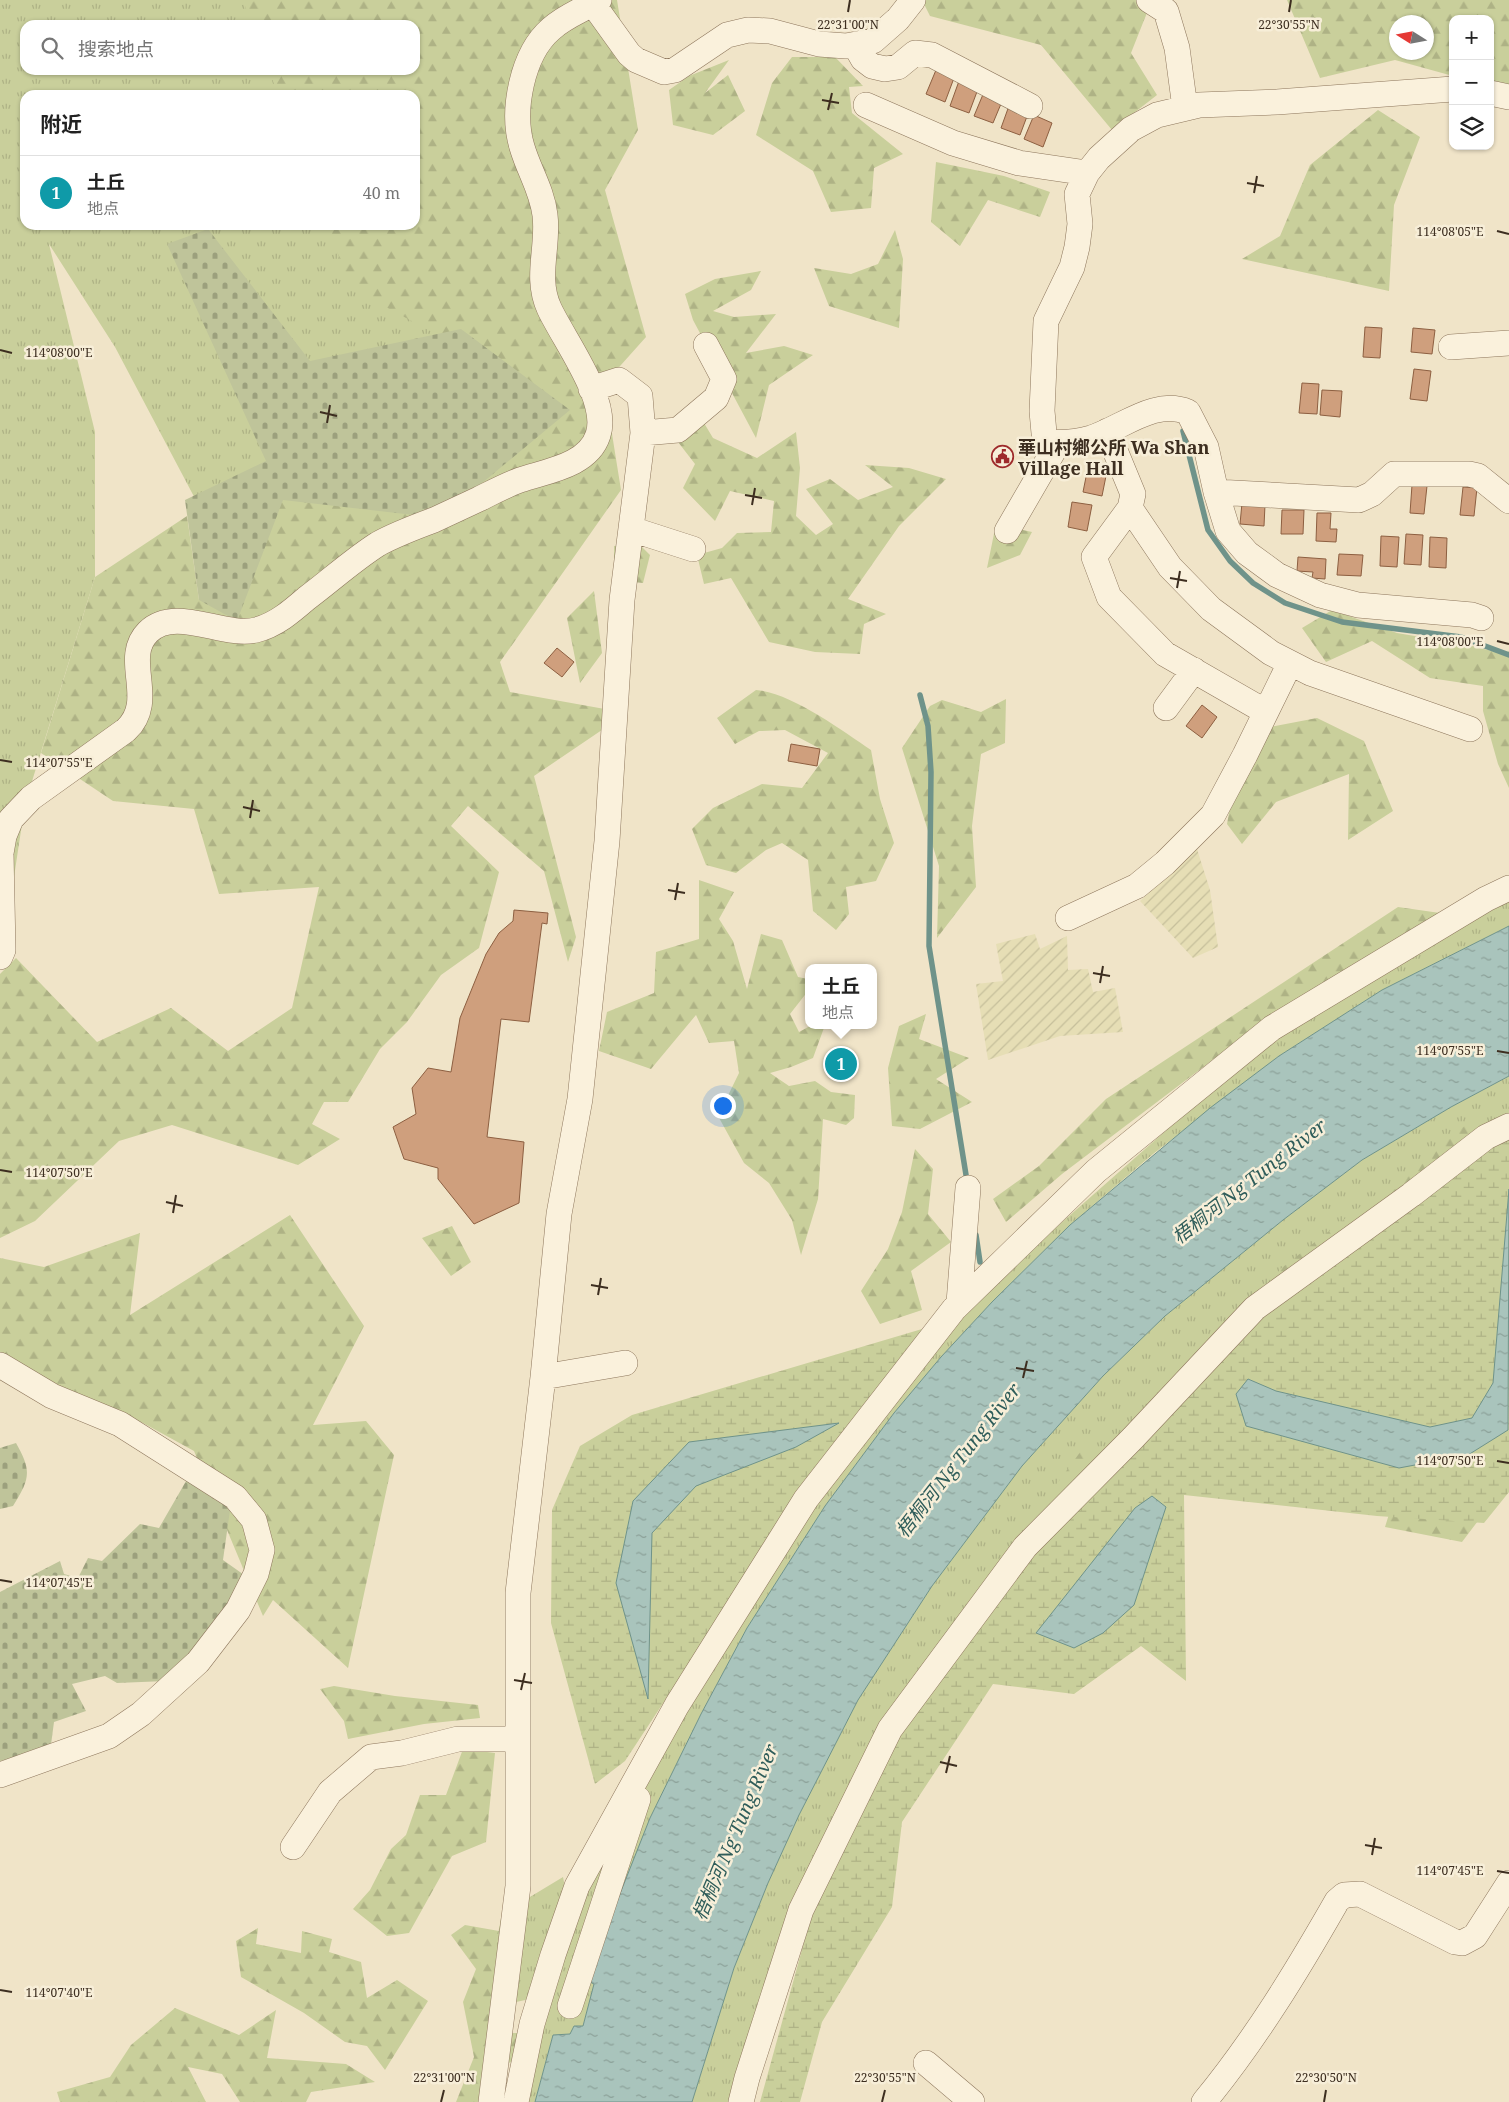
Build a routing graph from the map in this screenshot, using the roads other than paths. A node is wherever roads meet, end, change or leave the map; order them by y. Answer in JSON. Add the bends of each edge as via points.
{"nodes":[{"id":1,"x":913,"y":0,"type":"edge"},
{"id":2,"x":1149,"y":0,"type":"edge"},
{"id":3,"x":596,"y":2,"type":"edge"},
{"id":4,"x":855,"y":45,"type":"junction"},
{"id":5,"x":1449,"y":89,"type":"edge"},
{"id":6,"x":1494,"y":95,"type":"edge"},
{"id":7,"x":1509,"y":97,"type":"edge"},
{"id":8,"x":866,"y":105,"type":"dead end"},
{"id":9,"x":1030,"y":106,"type":"dead end"},
{"id":10,"x":1185,"y":108,"type":"junction"},
{"id":11,"x":1086,"y":173,"type":"junction"},
{"id":12,"x":1509,"y":343,"type":"edge"},
{"id":13,"x":706,"y":345,"type":"dead end"},
{"id":14,"x":1451,"y":347,"type":"dead end"},
{"id":15,"x":591,"y":389,"type":"junction"},
{"id":16,"x":1106,"y":431,"type":"junction"},
{"id":17,"x":643,"y":433,"type":"junction"},
{"id":18,"x":1058,"y":443,"type":"junction"},
{"id":19,"x":1216,"y":492,"type":"junction"},
{"id":20,"x":1509,"y":501,"type":"edge"},
{"id":21,"x":1130,"y":508,"type":"junction"},
{"id":22,"x":631,"y":529,"type":"junction"},
{"id":23,"x":1007,"y":531,"type":"dead end"},
{"id":24,"x":693,"y":549,"type":"dead end"},
{"id":25,"x":1481,"y":618,"type":"dead end"},
{"id":26,"x":1290,"y":663,"type":"junction"},
{"id":27,"x":1194,"y":670,"type":"junction"},
{"id":28,"x":1166,"y":708,"type":"dead end"},
{"id":29,"x":1266,"y":712,"type":"junction"},
{"id":30,"x":1470,"y":729,"type":"dead end"},
{"id":31,"x":1509,"y":888,"type":"edge"},
{"id":32,"x":1068,"y":918,"type":"dead end"},
{"id":33,"x":0,"y":958,"type":"edge"},
{"id":34,"x":1509,"y":1126,"type":"edge"},
{"id":35,"x":968,"y":1188,"type":"dead end"},
{"id":36,"x":959,"y":1304,"type":"junction"},
{"id":37,"x":625,"y":1363,"type":"dead end"},
{"id":38,"x":0,"y":1365,"type":"edge"},
{"id":39,"x":543,"y":1377,"type":"junction"},
{"id":40,"x":518,"y":1739,"type":"junction"},
{"id":41,"x":655,"y":1745,"type":"junction"},
{"id":42,"x":0,"y":1775,"type":"edge"},
{"id":43,"x":293,"y":1847,"type":"dead end"},
{"id":44,"x":1509,"y":1883,"type":"edge"},
{"id":45,"x":570,"y":2006,"type":"dead end"},
{"id":46,"x":926,"y":2063,"type":"dead end"},
{"id":47,"x":491,"y":2102,"type":"edge"},
{"id":48,"x":516,"y":2102,"type":"edge"},
{"id":49,"x":741,"y":2102,"type":"edge"},
{"id":50,"x":972,"y":2102,"type":"edge"},
{"id":51,"x":1204,"y":2102,"type":"edge"}],
"edges":[{"from":1,"to":4,"type":"street","via":[[898,19],[873,41]]},
{"from":2,"to":10,"type":"street","via":[[1166,11],[1176,48]]},
{"from":3,"to":4,"type":"street","via":[[629,54],[664,72],[675,70],[727,35],[748,30],[770,31],[819,44]]},
{"from":3,"to":15,"type":"street","via":[[565,18],[539,42],[523,82],[517,110],[520,141],[539,187],[545,215],[542,287],[551,313]]},
{"from":4,"to":9,"type":"street","via":[[863,59],[872,66],[885,68],[898,67],[915,53],[932,55]]},
{"from":5,"to":10,"type":"street"},
{"from":6,"to":7,"type":"street"},
{"from":8,"to":11,"type":"street","via":[[953,143],[1018,163]]},
{"from":10,"to":11,"type":"street","via":[[1158,115],[1131,129]]},
{"from":11,"to":18,"type":"street","via":[[1077,194],[1078,247],[1046,321],[1044,433],[1048,442]]},
{"from":12,"to":14,"type":"street"},
{"from":13,"to":17,"type":"street","via":[[724,379],[716,398],[678,430]]},
{"from":15,"to":17,"type":"street","via":[[619,380],[640,396]]},
{"from":15,"to":33,"type":"street","via":[[600,428],[594,443],[579,459],[520,480],[389,538],[287,614],[262,628],[241,632],[180,621],[164,623],[147,632],[138,650],[140,699],[136,719],[126,730],[22,806],[7,827],[1,852],[3,950]]},
{"from":16,"to":18,"type":"street","via":[[1090,438]]},
{"from":16,"to":19,"type":"street","via":[[1153,410],[1178,408],[1188,412],[1206,448]]},
{"from":16,"to":21,"type":"street","via":[[1133,494]]},
{"from":17,"to":22,"type":"street"},
{"from":18,"to":23,"type":"street"},
{"from":19,"to":20,"type":"street","via":[[1359,500],[1372,494],[1394,474],[1469,474],[1478,476]]},
{"from":19,"to":25,"type":"street","via":[[1228,531],[1247,553],[1276,574],[1320,595],[1358,605]]},
{"from":21,"to":26,"type":"street","via":[[1170,567],[1211,609]]},
{"from":21,"to":27,"type":"street","via":[[1094,557],[1109,597],[1165,654]]},
{"from":22,"to":24,"type":"street"},
{"from":22,"to":39,"type":"street","via":[[622,600],[607,841],[580,1099],[559,1214]]},
{"from":26,"to":29,"type":"street"},
{"from":26,"to":30,"type":"street","via":[[1310,673]]},
{"from":27,"to":28,"type":"street"},
{"from":27,"to":29,"type":"street"},
{"from":29,"to":32,"type":"street","via":[[1212,815],[1165,863],[1137,886]]},
{"from":31,"to":36,"type":"street","via":[[1272,1028],[1096,1171]]},
{"from":34,"to":49,"type":"street","via":[[1486,1137],[1255,1308],[1025,1547],[890,1729],[801,1910]]},
{"from":35,"to":36,"type":"street"},
{"from":36,"to":41,"type":"street","via":[[806,1499]]},
{"from":37,"to":39,"type":"street"},
{"from":38,"to":42,"type":"street","via":[[52,1396],[120,1424],[234,1497],[254,1520],[262,1550],[256,1574],[238,1610],[198,1662],[141,1714],[109,1736]]},
{"from":39,"to":40,"type":"street","via":[[518,1593]]},
{"from":40,"to":43,"type":"street","via":[[458,1739],[371,1757],[330,1792]]},
{"from":40,"to":47,"type":"street","via":[[518,1886]]},
{"from":41,"to":45,"type":"street"},
{"from":41,"to":48,"type":"street","via":[[577,1886],[532,2024]]},
{"from":44,"to":51,"type":"street","via":[[1475,1936],[1462,1943],[1360,1894],[1344,1895],[1337,1901],[1255,2035]]},
{"from":46,"to":50,"type":"street"}]}
